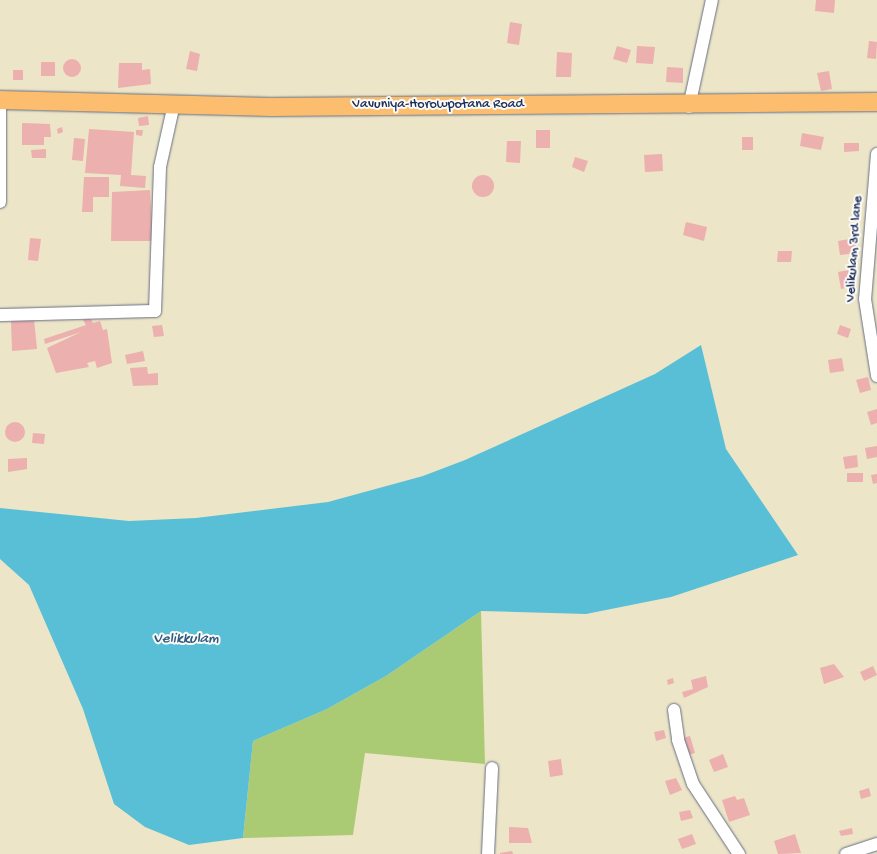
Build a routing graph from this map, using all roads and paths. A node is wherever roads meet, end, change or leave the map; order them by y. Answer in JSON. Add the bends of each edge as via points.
{"nodes":[{"id":1,"x":712,"y":0,"type":"edge"},
{"id":2,"x":0,"y":100,"type":"edge"},
{"id":3,"x":877,"y":102,"type":"edge"},
{"id":4,"x":174,"y":104,"type":"junction"},
{"id":5,"x":689,"y":107,"type":"junction"},
{"id":6,"x":877,"y":154,"type":"edge"},
{"id":7,"x":0,"y":202,"type":"edge"},
{"id":8,"x":0,"y":315,"type":"edge"},
{"id":9,"x":874,"y":344,"type":"edge"},
{"id":10,"x":877,"y":376,"type":"edge"},
{"id":11,"x":674,"y":710,"type":"dead end"},
{"id":12,"x":492,"y":768,"type":"dead end"},
{"id":13,"x":877,"y":844,"type":"edge"},
{"id":14,"x":488,"y":854,"type":"edge"},
{"id":15,"x":739,"y":854,"type":"edge"},
{"id":16,"x":846,"y":854,"type":"edge"}],
"edges":[{"from":1,"to":5,"type":"street"},
{"from":2,"to":4,"type":"highway","name":"Vavuniya-Horowpotana Road"},
{"from":2,"to":7,"type":"street"},
{"from":3,"to":5,"type":"highway","name":"Vavuniya-Horowpotana Road"},
{"from":4,"to":5,"type":"highway","name":"Vavuniya-Horowpotana Road","via":[[500,102]]},
{"from":4,"to":8,"type":"street","via":[[160,167],[155,312]]},
{"from":6,"to":9,"type":"street","name":"Velikulam 3rd lane","via":[[865,299]]},
{"from":9,"to":10,"type":"street","name":"Velikulam 3rd lane"},
{"from":11,"to":15,"type":"street","via":[[678,740],[694,784]]},
{"from":12,"to":14,"type":"street"},
{"from":13,"to":16,"type":"street"}]}
